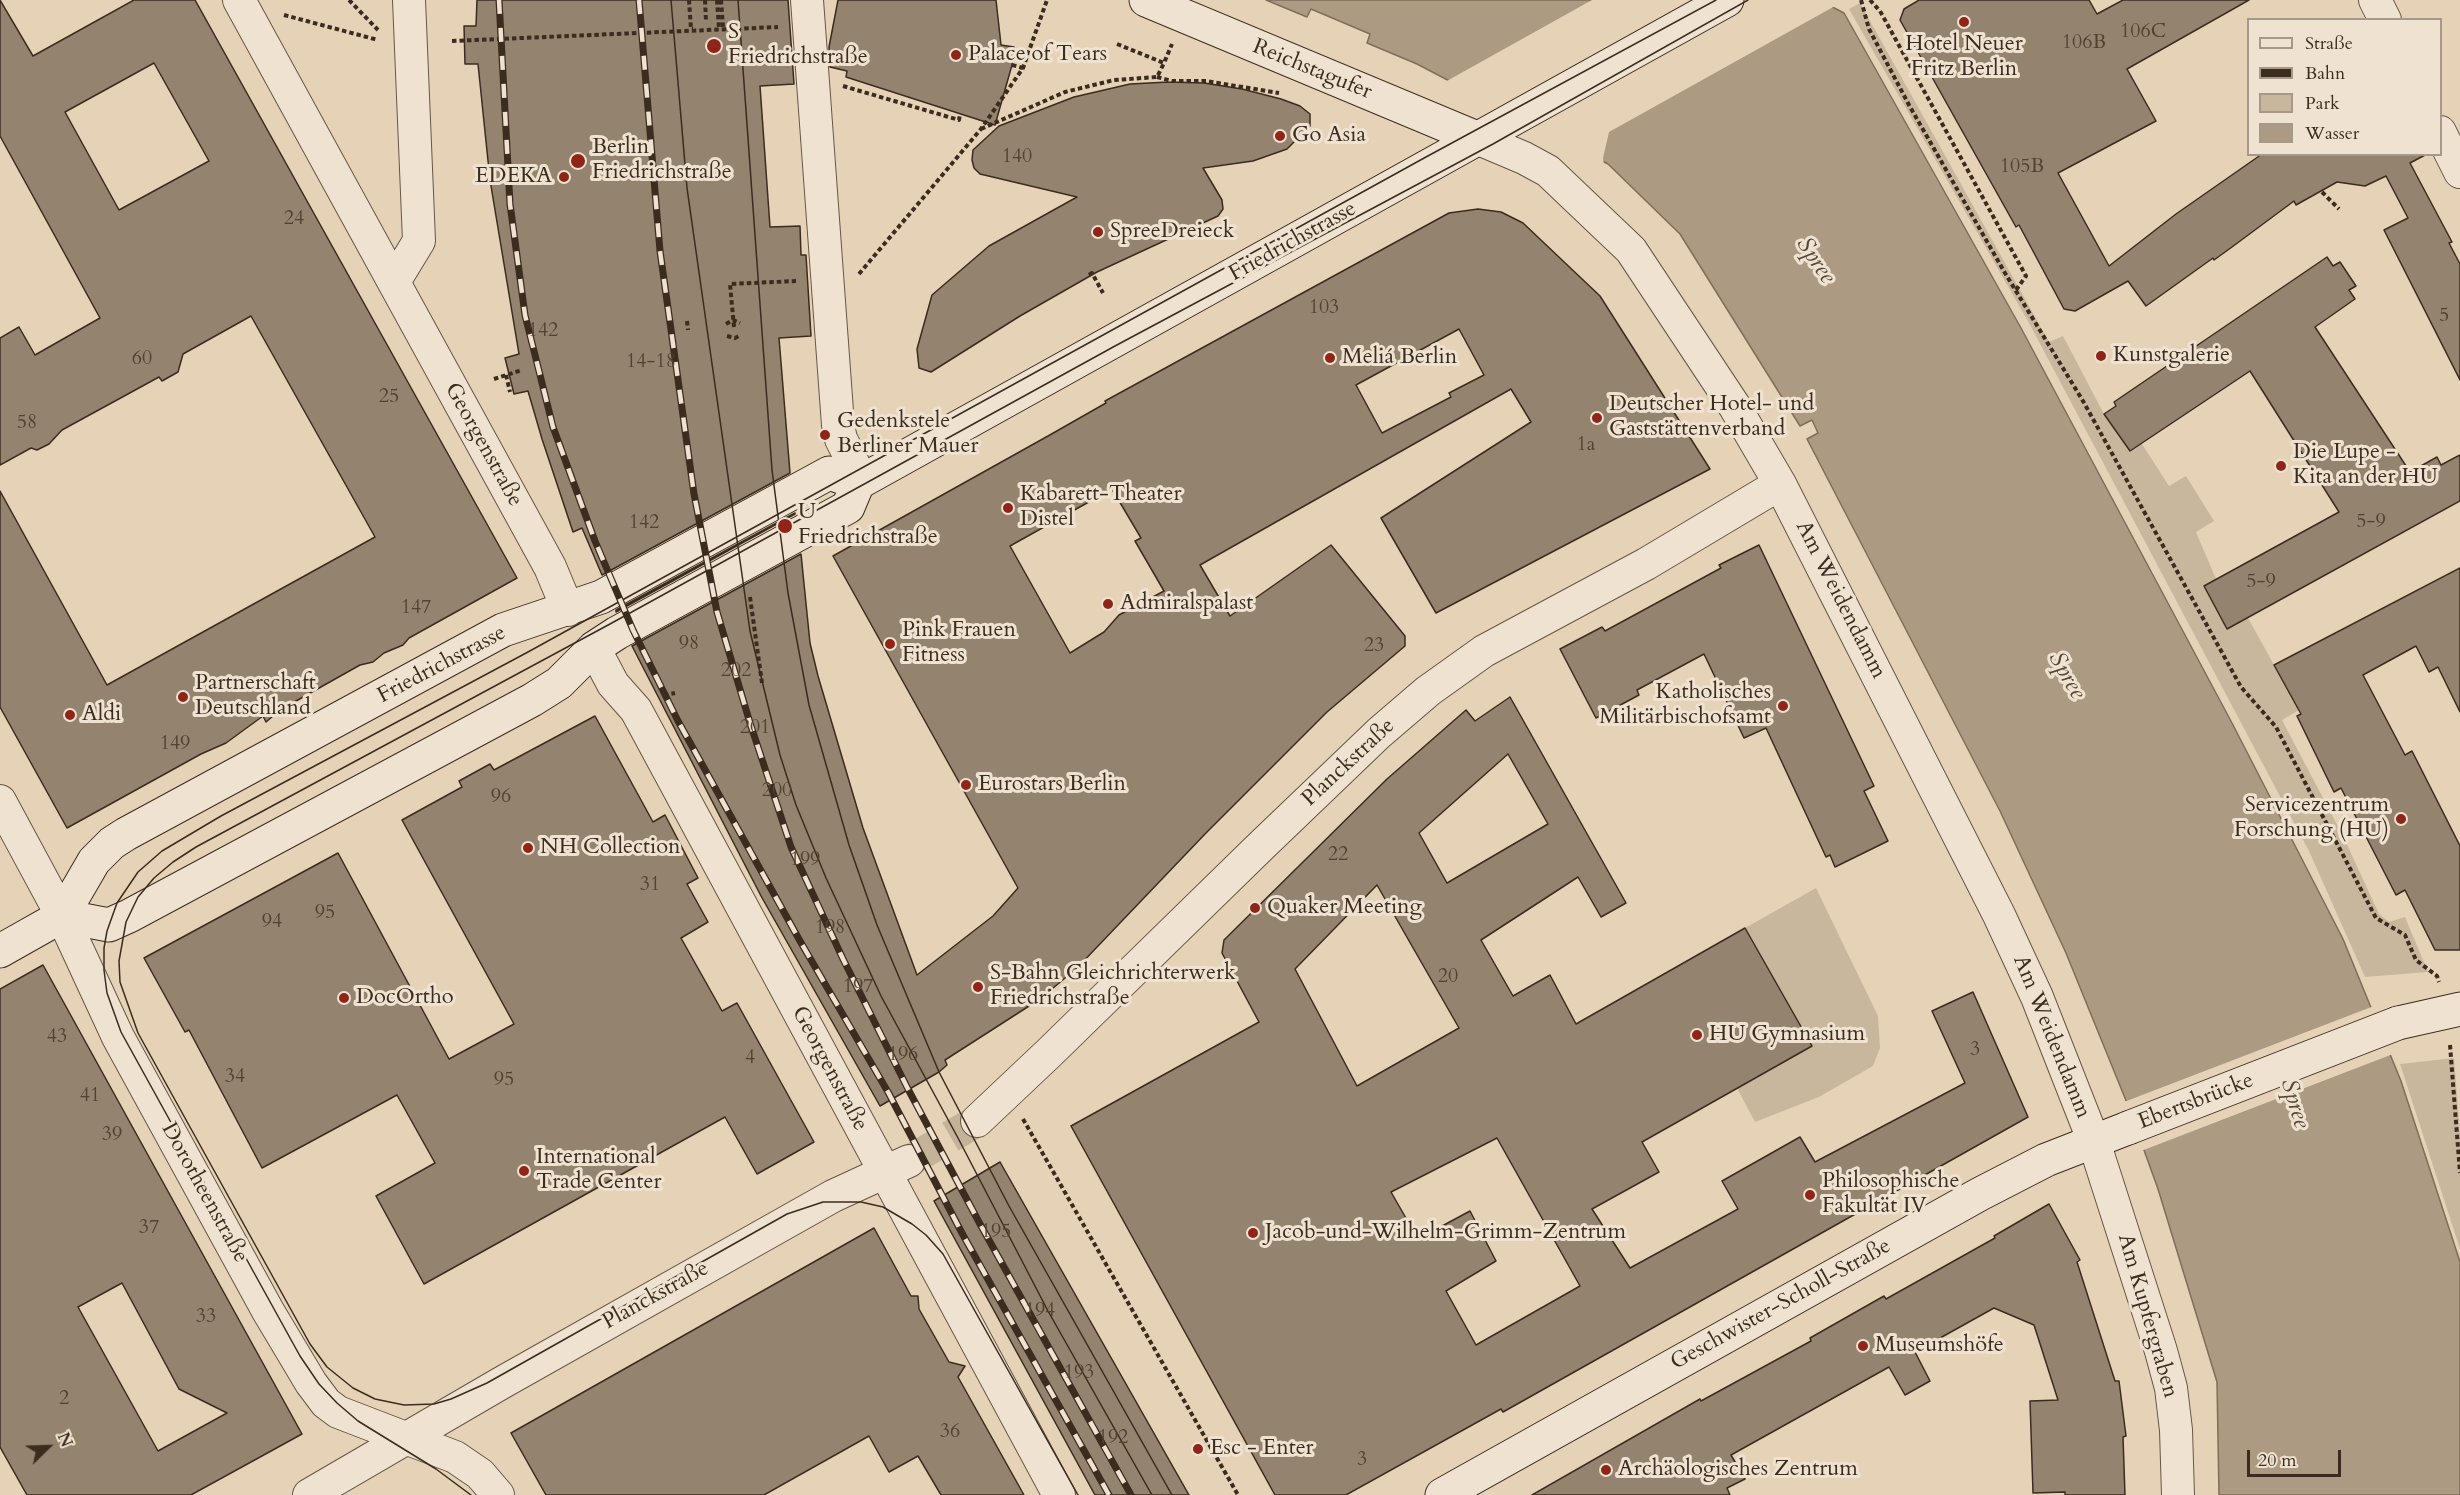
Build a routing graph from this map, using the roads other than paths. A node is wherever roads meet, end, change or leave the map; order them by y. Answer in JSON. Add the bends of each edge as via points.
{"nodes":[{"id":1,"x":410,"y":0,"type":"edge"},
{"id":2,"x":807,"y":0,"type":"edge"},
{"id":3,"x":1146,"y":0,"type":"edge"},
{"id":4,"x":1727,"y":0,"type":"edge"},
{"id":5,"x":2375,"y":0,"type":"edge"},
{"id":6,"x":243,"y":7,"type":"edge"},
{"id":7,"x":2384,"y":18,"type":"edge"},
{"id":8,"x":1490,"y":132,"type":"junction"},
{"id":9,"x":2442,"y":136,"type":"edge"},
{"id":10,"x":2460,"y":172,"type":"edge"},
{"id":11,"x":394,"y":282,"type":"junction"},
{"id":12,"x":860,"y":482,"type":"junction"},
{"id":13,"x":1780,"y":484,"type":"junction"},
{"id":14,"x":568,"y":610,"type":"junction"},
{"id":15,"x":594,"y":648,"type":"junction"},
{"id":16,"x":0,"y":801,"type":"edge"},
{"id":17,"x":62,"y":916,"type":"junction"},
{"id":18,"x":0,"y":951,"type":"edge"},
{"id":19,"x":2454,"y":1022,"type":"edge"},
{"id":20,"x":977,"y":1121,"type":"tunnel mouth"},
{"id":21,"x":2128,"y":1128,"type":"joint"},
{"id":22,"x":2094,"y":1142,"type":"junction"},
{"id":23,"x":897,"y":1167,"type":"junction"},
{"id":24,"x":406,"y":1439,"type":"junction"},
{"id":25,"x":309,"y":1495,"type":"edge"},
{"id":26,"x":498,"y":1495,"type":"edge"},
{"id":27,"x":1059,"y":1495,"type":"edge"},
{"id":28,"x":1442,"y":1495,"type":"edge"},
{"id":29,"x":2178,"y":1495,"type":"edge"}],
"edges":[{"from":1,"to":11,"type":"street","via":[[419,241]]},
{"from":2,"to":12,"type":"street","via":[[838,425]]},
{"from":3,"to":8,"type":"main road","name":"Reichstagufer"},
{"from":4,"to":8,"type":"main road","name":"Friedrichstrasse"},
{"from":5,"to":7,"type":"street"},
{"from":6,"to":11,"type":"street","name":"Georgenstraße"},
{"from":8,"to":12,"type":"main road","name":"Friedrichstrasse"},
{"from":8,"to":13,"type":"street","name":"Am Weidendamm","via":[[1548,171],[1631,250],[1735,407]]},
{"from":9,"to":10,"type":"street"},
{"from":11,"to":14,"type":"street","name":"Georgenstraße","via":[[558,583]]},
{"from":12,"to":14,"type":"main road","name":"Friedrichstrasse","via":[[829,473],[601,597]]},
{"from":12,"to":15,"type":"main road","via":[[848,507]]},
{"from":13,"to":20,"type":"street","name":"Planckstraße","via":[[1646,564],[1484,651],[1428,691],[1276,830]]},
{"from":13,"to":22,"type":"street","name":"Am Weidendamm","via":[[2004,924]]},
{"from":14,"to":17,"type":"main road","name":"Friedrichstrasse","via":[[503,630],[126,834],[94,861]]},
{"from":15,"to":17,"type":"main road","via":[[559,683],[538,696],[129,916],[109,925]]},
{"from":15,"to":23,"type":"street","name":"Georgenstraße","via":[[614,684],[636,710]]},
{"from":16,"to":17,"type":"street","name":"Dorotheenstraße"},
{"from":17,"to":18,"type":"main road"},
{"from":17,"to":24,"type":"street","name":"Dorotheenstraße","via":[[118,1037],[310,1383],[338,1412]]},
{"from":19,"to":21,"type":"main road","name":"Ebertsbrücke","bridge":true,"via":[[2398,1023]]},
{"from":21,"to":22,"type":"main road","name":"Geschwister-Scholl-Straße"},
{"from":22,"to":28,"type":"main road","name":"Geschwister-Scholl-Straße","via":[[2046,1160],[1980,1194]]},
{"from":22,"to":29,"type":"street","name":"Am Kupfergraben","via":[[2171,1388]]},
{"from":23,"to":24,"type":"street","name":"Planckstraße","via":[[833,1196]]},
{"from":23,"to":27,"type":"street","name":"Georgenstraße"},
{"from":24,"to":25,"type":"street","name":"Planckstraße"},
{"from":24,"to":26,"type":"street","name":"Dorotheenstraße","via":[[467,1464]]}]}
